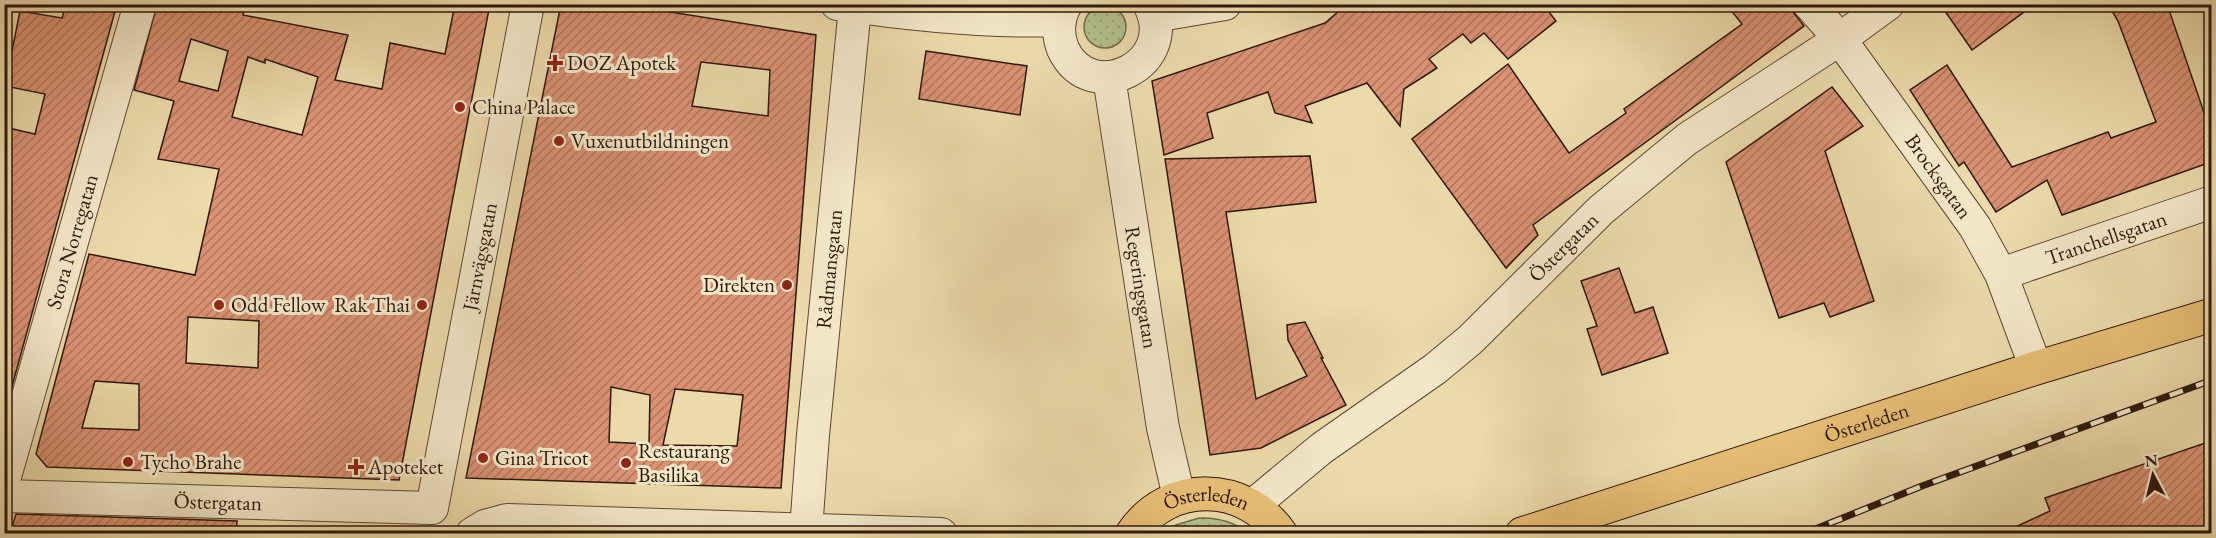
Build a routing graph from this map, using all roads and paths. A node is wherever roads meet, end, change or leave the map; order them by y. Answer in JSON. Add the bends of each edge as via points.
{"nodes":[{"id":1,"x":140,"y":4,"type":"edge"},
{"id":2,"x":528,"y":4,"type":"edge"},
{"id":3,"x":1225,"y":4,"type":"edge"},
{"id":4,"x":1809,"y":4,"type":"edge"},
{"id":5,"x":1888,"y":4,"type":"edge"},
{"id":6,"x":846,"y":6,"type":"edge"},
{"id":7,"x":1151,"y":10,"type":"edge"},
{"id":8,"x":1063,"y":12,"type":"edge"},
{"id":9,"x":1840,"y":39,"type":"junction"},
{"id":10,"x":1108,"y":77,"type":"junction"},
{"id":11,"x":2211,"y":202,"type":"edge"},
{"id":12,"x":2001,"y":274,"type":"junction"},
{"id":13,"x":2211,"y":315,"type":"edge"},
{"id":14,"x":2036,"y":368,"type":"junction"},
{"id":15,"x":4,"y":480,"type":"edge"},
{"id":16,"x":4,"y":496,"type":"edge"},
{"id":17,"x":1179,"y":497,"type":"junction"},
{"id":18,"x":1252,"y":506,"type":"junction"},
{"id":19,"x":432,"y":508,"type":"joint"},
{"id":20,"x":806,"y":530,"type":"junction"},
{"id":21,"x":472,"y":534,"type":"edge"},
{"id":22,"x":941,"y":534,"type":"edge"},
{"id":23,"x":1132,"y":534,"type":"edge"},
{"id":24,"x":1281,"y":534,"type":"edge"},
{"id":25,"x":1522,"y":534,"type":"edge"}],
"edges":[{"from":1,"to":15,"type":"street","name":"Stora Norregatan"},
{"from":2,"to":19,"type":"street","name":"Järnvägsgatan"},
{"from":3,"to":7,"type":"street"},
{"from":4,"to":9,"type":"street","name":"Brocksgatan"},
{"from":5,"to":9,"type":"street","name":"Östergatan"},
{"from":6,"to":8,"type":"street","via":[[1023,22]]},
{"from":6,"to":20,"type":"street","name":"Rådmansgatan"},
{"from":7,"to":10,"type":"street","via":[[1155,36],[1149,54],[1136,68]]},
{"from":8,"to":10,"type":"street","via":[[1060,38],[1071,60],[1084,71]]},
{"from":9,"to":12,"type":"street","name":"Brocksgatan","via":[[1975,227]]},
{"from":9,"to":18,"type":"street","name":"Östergatan","via":[[1687,139],[1601,210],[1470,340],[1322,448]]},
{"from":10,"to":17,"type":"street","name":"Regeringsgatan","via":[[1163,428]]},
{"from":11,"to":12,"type":"street","name":"Tranchellsgatan"},
{"from":12,"to":14,"type":"street","name":"Brocksgatan"},
{"from":13,"to":14,"type":"main road","name":"Österleden"},
{"from":14,"to":25,"type":"main road","name":"Österleden"},
{"from":16,"to":19,"type":"street","name":"Östergatan"},
{"from":17,"to":18,"type":"main road","name":"Österleden","via":[[1216,494]]},
{"from":17,"to":23,"type":"main road","name":"Österleden","via":[[1153,511]]},
{"from":18,"to":24,"type":"main road","name":"Österleden"},
{"from":20,"to":21,"type":"street","via":[[507,520]]},
{"from":20,"to":22,"type":"street"}]}
